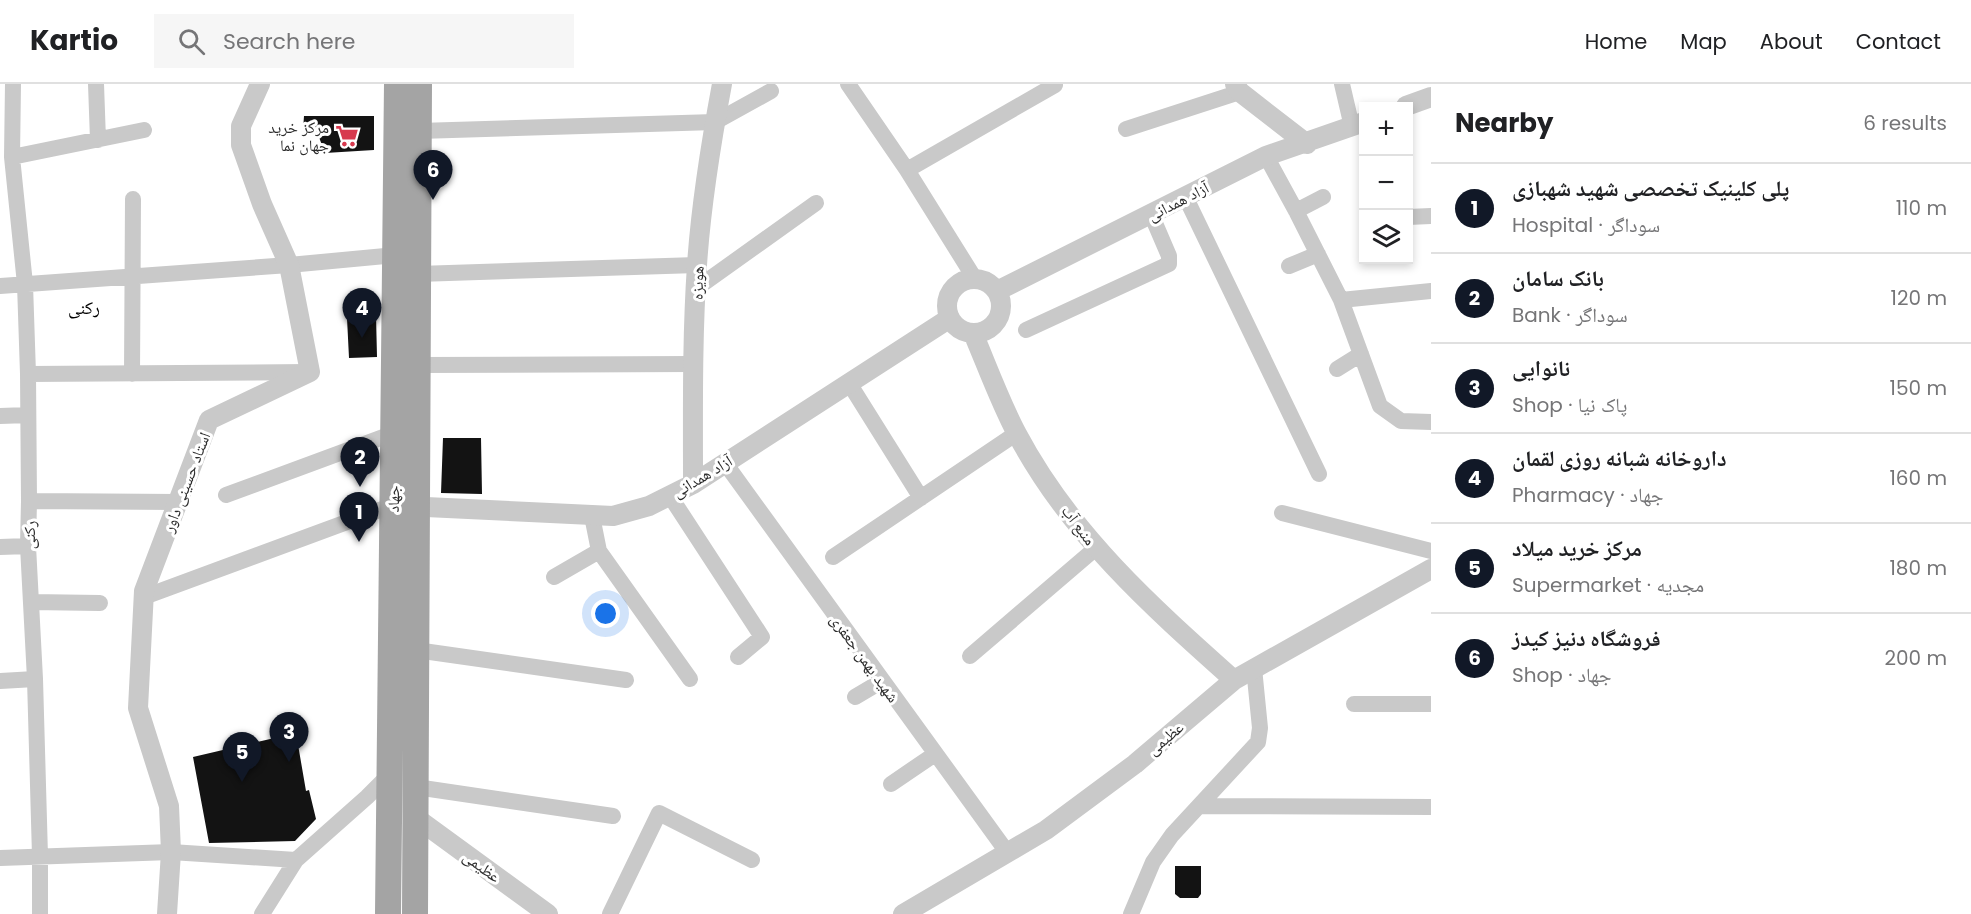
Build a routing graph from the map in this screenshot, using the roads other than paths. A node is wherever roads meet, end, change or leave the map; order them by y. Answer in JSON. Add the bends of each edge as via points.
{"nodes":[{"id":1,"x":13,"y":84,"type":"edge"},
{"id":2,"x":96,"y":84,"type":"edge"},
{"id":3,"x":260,"y":84,"type":"edge"},
{"id":4,"x":397,"y":84,"type":"edge"},
{"id":5,"x":419,"y":84,"type":"edge"},
{"id":6,"x":722,"y":84,"type":"edge"},
{"id":7,"x":848,"y":84,"type":"edge"},
{"id":8,"x":1055,"y":84,"type":"edge"},
{"id":9,"x":1342,"y":84,"type":"edge"},
{"id":10,"x":1238,"y":88,"type":"edge"},
{"id":11,"x":771,"y":91,"type":"dead end"},
{"id":12,"x":1431,"y":97,"type":"edge"},
{"id":13,"x":1413,"y":103,"type":"edge"},
{"id":14,"x":715,"y":123,"type":"junction"},
{"id":15,"x":1358,"y":124,"type":"edge"},
{"id":16,"x":1126,"y":129,"type":"dead end"},
{"id":17,"x":144,"y":130,"type":"dead end"},
{"id":18,"x":419,"y":131,"type":"junction"},
{"id":19,"x":98,"y":140,"type":"junction"},
{"id":20,"x":1306,"y":144,"type":"junction"},
{"id":21,"x":1266,"y":156,"type":"junction"},
{"id":22,"x":12,"y":157,"type":"junction"},
{"id":23,"x":906,"y":170,"type":"junction"},
{"id":24,"x":8,"y":184,"type":"edge"},
{"id":25,"x":1185,"y":196,"type":"junction"},
{"id":26,"x":1323,"y":197,"type":"dead end"},
{"id":27,"x":133,"y":199,"type":"dead end"},
{"id":28,"x":816,"y":203,"type":"dead end"},
{"id":29,"x":1296,"y":211,"type":"junction"},
{"id":30,"x":1151,"y":214,"type":"junction"},
{"id":31,"x":1431,"y":216,"type":"edge"},
{"id":32,"x":1413,"y":217,"type":"edge"},
{"id":33,"x":1318,"y":254,"type":"junction"},
{"id":34,"x":396,"y":255,"type":"junction"},
{"id":35,"x":290,"y":265,"type":"junction"},
{"id":36,"x":697,"y":265,"type":"junction"},
{"id":37,"x":1289,"y":266,"type":"dead end"},
{"id":38,"x":418,"y":274,"type":"junction"},
{"id":39,"x":133,"y":275,"type":"junction"},
{"id":40,"x":975,"y":279,"type":"junction"},
{"id":41,"x":25,"y":284,"type":"junction"},
{"id":42,"x":0,"y":286,"type":"edge"},
{"id":43,"x":697,"y":288,"type":"junction"},
{"id":44,"x":997,"y":291,"type":"junction"},
{"id":45,"x":1431,"y":291,"type":"edge"},
{"id":46,"x":1341,"y":300,"type":"junction"},
{"id":47,"x":950,"y":318,"type":"junction"},
{"id":48,"x":1026,"y":330,"type":"dead end"},
{"id":49,"x":973,"y":333,"type":"junction"},
{"id":50,"x":1361,"y":354,"type":"junction"},
{"id":51,"x":693,"y":364,"type":"junction"},
{"id":52,"x":418,"y":365,"type":"junction"},
{"id":53,"x":1337,"y":369,"type":"dead end"},
{"id":54,"x":310,"y":372,"type":"junction"},
{"id":55,"x":28,"y":374,"type":"junction"},
{"id":56,"x":132,"y":374,"type":"junction"},
{"id":57,"x":849,"y":383,"type":"junction"},
{"id":58,"x":28,"y":415,"type":"junction"},
{"id":59,"x":0,"y":416,"type":"edge"},
{"id":60,"x":1431,"y":422,"type":"edge"},
{"id":61,"x":394,"y":433,"type":"junction"},
{"id":62,"x":1017,"y":433,"type":"junction"},
{"id":63,"x":725,"y":463,"type":"junction"},
{"id":64,"x":1319,"y":474,"type":"dead end"},
{"id":65,"x":693,"y":483,"type":"junction"},
{"id":66,"x":226,"y":495,"type":"dead end"},
{"id":67,"x":670,"y":496,"type":"junction"},
{"id":68,"x":921,"y":498,"type":"junction"},
{"id":69,"x":29,"y":501,"type":"junction"},
{"id":70,"x":178,"y":502,"type":"junction"},
{"id":71,"x":405,"y":506,"type":"junction"},
{"id":72,"x":1282,"y":513,"type":"dead end"},
{"id":73,"x":592,"y":516,"type":"junction"},
{"id":74,"x":28,"y":546,"type":"junction"},
{"id":75,"x":0,"y":547,"type":"edge"},
{"id":76,"x":1096,"y":548,"type":"junction"},
{"id":77,"x":599,"y":551,"type":"junction"},
{"id":78,"x":1431,"y":551,"type":"edge"},
{"id":79,"x":833,"y":557,"type":"dead end"},
{"id":80,"x":1431,"y":569,"type":"edge"},
{"id":81,"x":554,"y":577,"type":"dead end"},
{"id":82,"x":144,"y":597,"type":"junction"},
{"id":83,"x":31,"y":603,"type":"junction"},
{"id":84,"x":100,"y":603,"type":"dead end"},
{"id":85,"x":416,"y":650,"type":"junction"},
{"id":86,"x":970,"y":656,"type":"dead end"},
{"id":87,"x":738,"y":657,"type":"dead end"},
{"id":88,"x":1254,"y":668,"type":"junction"},
{"id":89,"x":35,"y":679,"type":"junction"},
{"id":90,"x":690,"y":679,"type":"dead end"},
{"id":91,"x":626,"y":680,"type":"dead end"},
{"id":92,"x":1234,"y":680,"type":"junction"},
{"id":93,"x":0,"y":681,"type":"edge"},
{"id":94,"x":882,"y":681,"type":"junction"},
{"id":95,"x":855,"y":697,"type":"dead end"},
{"id":96,"x":1354,"y":704,"type":"dead end"},
{"id":97,"x":1431,"y":704,"type":"edge"},
{"id":98,"x":935,"y":754,"type":"junction"},
{"id":99,"x":390,"y":774,"type":"junction"},
{"id":100,"x":891,"y":784,"type":"dead end"},
{"id":101,"x":416,"y":787,"type":"junction"},
{"id":102,"x":1199,"y":806,"type":"junction"},
{"id":103,"x":1431,"y":807,"type":"edge"},
{"id":104,"x":614,"y":816,"type":"dead end"},
{"id":105,"x":415,"y":817,"type":"junction"},
{"id":106,"x":171,"y":852,"type":"junction"},
{"id":107,"x":1007,"y":852,"type":"junction"},
{"id":108,"x":40,"y":856,"type":"junction"},
{"id":109,"x":0,"y":858,"type":"edge"},
{"id":110,"x":296,"y":860,"type":"junction"},
{"id":111,"x":752,"y":860,"type":"dead end"},
{"id":112,"x":40,"y":914,"type":"edge"},
{"id":113,"x":167,"y":914,"type":"edge"},
{"id":114,"x":262,"y":914,"type":"edge"},
{"id":115,"x":388,"y":914,"type":"edge"},
{"id":116,"x":415,"y":914,"type":"edge"},
{"id":117,"x":548,"y":914,"type":"edge"},
{"id":118,"x":610,"y":914,"type":"edge"},
{"id":119,"x":903,"y":914,"type":"edge"},
{"id":120,"x":1131,"y":914,"type":"edge"}],
"edges":[{"from":1,"to":22,"type":"street","name":"رکنی"},
{"from":2,"to":19,"type":"street"},
{"from":3,"to":35,"type":"street","via":[[241,126],[241,145]]},
{"from":4,"to":34,"type":"main road","name":"جهاد"},
{"from":5,"to":18,"type":"main road","name":"جهاد"},
{"from":6,"to":14,"type":"street","name":"هویزه"},
{"from":7,"to":23,"type":"street"},
{"from":8,"to":23,"type":"street"},
{"from":9,"to":15,"type":"street"},
{"from":10,"to":16,"type":"street"},
{"from":10,"to":20,"type":"street"},
{"from":11,"to":14,"type":"street"},
{"from":12,"to":13,"type":"street"},
{"from":14,"to":18,"type":"street"},
{"from":14,"to":36,"type":"street","name":"هویزه"},
{"from":15,"to":20,"type":"street","name":"آزاد همدانی"},
{"from":17,"to":19,"type":"street"},
{"from":18,"to":38,"type":"main road","name":"جهاد"},
{"from":19,"to":22,"type":"street"},
{"from":20,"to":21,"type":"street","name":"آزاد همدانی"},
{"from":21,"to":25,"type":"street","name":"آزاد همدانی"},
{"from":21,"to":29,"type":"street"},
{"from":22,"to":24,"type":"street","name":"رکنی"},
{"from":23,"to":40,"type":"street"},
{"from":24,"to":41,"type":"street","name":"رکنی"},
{"from":25,"to":30,"type":"street","name":"آزاد همدانی"},
{"from":25,"to":64,"type":"street"},
{"from":26,"to":29,"type":"street"},
{"from":27,"to":39,"type":"street"},
{"from":28,"to":43,"type":"street"},
{"from":29,"to":33,"type":"street"},
{"from":30,"to":44,"type":"street","name":"آزاد همدانی"},
{"from":30,"to":48,"type":"street","via":[[1169,264]]},
{"from":31,"to":32,"type":"street"},
{"from":33,"to":37,"type":"street"},
{"from":33,"to":46,"type":"street"},
{"from":34,"to":35,"type":"street"},
{"from":34,"to":61,"type":"main road","name":"جهاد"},
{"from":35,"to":39,"type":"street"},
{"from":35,"to":54,"type":"street"},
{"from":36,"to":38,"type":"street"},
{"from":36,"to":43,"type":"street","name":"هویزه"},
{"from":38,"to":52,"type":"main road","name":"جهاد"},
{"from":39,"to":41,"type":"street"},
{"from":39,"to":56,"type":"street"},
{"from":40,"to":44,"type":"street"},
{"from":40,"to":47,"type":"street","via":[[958,285],[952,292],[948,300]]},
{"from":41,"to":42,"type":"street"},
{"from":41,"to":55,"type":"street","name":"رکنی"},
{"from":43,"to":51,"type":"street","name":"هویزه"},
{"from":44,"to":49,"type":"street","via":[[1001,308],[996,323]]},
{"from":45,"to":46,"type":"street"},
{"from":46,"to":50,"type":"street"},
{"from":47,"to":49,"type":"street","via":[[960,329]]},
{"from":47,"to":57,"type":"street","name":"آزاد همدانی"},
{"from":49,"to":62,"type":"street","name":"منبع آب"},
{"from":50,"to":53,"type":"street"},
{"from":50,"to":60,"type":"street","via":[[1380,406],[1401,421]]},
{"from":51,"to":52,"type":"street"},
{"from":51,"to":65,"type":"street","name":"هویزه"},
{"from":52,"to":71,"type":"main road","name":"جهاد"},
{"from":54,"to":56,"type":"street"},
{"from":54,"to":70,"type":"street","name":"استاد حسینی داور","via":[[209,420]]},
{"from":55,"to":56,"type":"street"},
{"from":55,"to":58,"type":"street","name":"رکنی"},
{"from":57,"to":63,"type":"street","name":"آزاد همدانی"},
{"from":57,"to":68,"type":"street"},
{"from":58,"to":59,"type":"street"},
{"from":58,"to":69,"type":"street","name":"رکنی"},
{"from":61,"to":66,"type":"street"},
{"from":61,"to":71,"type":"main road","name":"جهاد"},
{"from":62,"to":68,"type":"street"},
{"from":62,"to":76,"type":"street","name":"منبع آب","via":[[1048,486]]},
{"from":63,"to":65,"type":"street","name":"آزاد همدانی"},
{"from":63,"to":94,"type":"street","name":"شهید بهمن جعفری"},
{"from":65,"to":67,"type":"street","name":"آزاد همدانی"},
{"from":67,"to":73,"type":"street","name":"آزاد همدانی","via":[[630,512]]},
{"from":67,"to":87,"type":"street","via":[[762,638]]},
{"from":68,"to":79,"type":"street"},
{"from":69,"to":70,"type":"street"},
{"from":69,"to":74,"type":"street","name":"رکنی"},
{"from":70,"to":82,"type":"street","name":"استاد حسینی داور"},
{"from":71,"to":73,"type":"street","name":"آزاد همدانی"},
{"from":71,"to":82,"type":"street"},
{"from":71,"to":85,"type":"main road","name":"جهاد"},
{"from":71,"to":99,"type":"main road","name":"جهاد"},
{"from":72,"to":78,"type":"street"},
{"from":73,"to":77,"type":"street"},
{"from":74,"to":75,"type":"street"},
{"from":74,"to":83,"type":"street","name":"رکنی"},
{"from":76,"to":86,"type":"street"},
{"from":76,"to":92,"type":"street","name":"منبع آب","via":[[1155,610]]},
{"from":77,"to":81,"type":"street"},
{"from":77,"to":90,"type":"street"},
{"from":80,"to":88,"type":"street","name":"عظیمی"},
{"from":82,"to":106,"type":"street","name":"استاد حسینی داور","via":[[138,708],[169,806]]},
{"from":83,"to":84,"type":"street"},
{"from":83,"to":89,"type":"street","name":"رکنی"},
{"from":85,"to":91,"type":"street"},
{"from":85,"to":101,"type":"main road","name":"جهاد"},
{"from":88,"to":92,"type":"street","name":"عظیمی"},
{"from":88,"to":102,"type":"street","via":[[1258,742]]},
{"from":89,"to":93,"type":"street"},
{"from":89,"to":108,"type":"street","name":"رکنی"},
{"from":92,"to":107,"type":"street","name":"عظیمی","via":[[1126,770],[1046,830]]},
{"from":94,"to":95,"type":"street"},
{"from":94,"to":98,"type":"street","name":"شهید بهمن جعفری"},
{"from":96,"to":97,"type":"street"},
{"from":98,"to":100,"type":"street"},
{"from":98,"to":107,"type":"street","name":"شهید بهمن جعفری"},
{"from":99,"to":110,"type":"street"},
{"from":99,"to":115,"type":"main road","name":"جهاد"},
{"from":101,"to":104,"type":"street"},
{"from":101,"to":105,"type":"main road","name":"جهاد"},
{"from":102,"to":103,"type":"street"},
{"from":102,"to":120,"type":"street","via":[[1153,862]]},
{"from":105,"to":116,"type":"main road","name":"جهاد"},
{"from":105,"to":117,"type":"street","name":"عظیمی"},
{"from":106,"to":108,"type":"street"},
{"from":106,"to":110,"type":"street"},
{"from":106,"to":113,"type":"street","name":"استاد حسینی داور"},
{"from":107,"to":119,"type":"street","name":"عظیمی"},
{"from":108,"to":109,"type":"street"},
{"from":108,"to":112,"type":"street","name":"رکنی"},
{"from":110,"to":114,"type":"street"},
{"from":111,"to":118,"type":"street","via":[[659,813]]}]}
